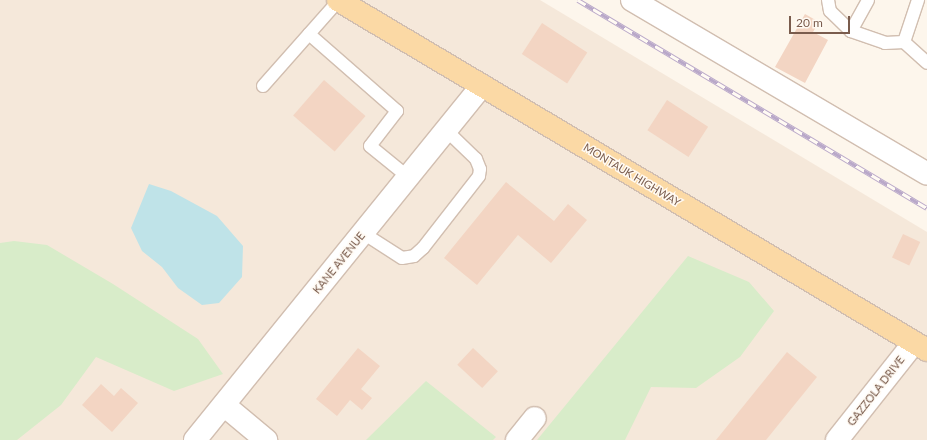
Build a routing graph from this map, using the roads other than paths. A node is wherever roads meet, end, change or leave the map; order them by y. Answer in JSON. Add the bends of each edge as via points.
{"nodes":[{"id":1,"x":338,"y":0,"type":"edge"},
{"id":2,"x":632,"y":0,"type":"edge"},
{"id":3,"x":828,"y":0,"type":"edge"},
{"id":4,"x":868,"y":0,"type":"edge"},
{"id":5,"x":918,"y":0,"type":"edge"},
{"id":6,"x":851,"y":31,"type":"junction"},
{"id":7,"x":309,"y":34,"type":"junction"},
{"id":8,"x":904,"y":42,"type":"junction"},
{"id":9,"x":927,"y":63,"type":"edge"},
{"id":10,"x":263,"y":86,"type":"dead end"},
{"id":11,"x":482,"y":86,"type":"junction"},
{"id":12,"x":446,"y":130,"type":"junction"},
{"id":13,"x":927,"y":174,"type":"edge"},
{"id":14,"x":408,"y":177,"type":"junction"},
{"id":15,"x":363,"y":233,"type":"junction"},
{"id":16,"x":921,"y":346,"type":"edge"},
{"id":17,"x":224,"y":405,"type":"junction"},
{"id":18,"x":535,"y":418,"type":"dead end"},
{"id":19,"x":195,"y":440,"type":"edge"},
{"id":20,"x":266,"y":440,"type":"edge"},
{"id":21,"x":516,"y":440,"type":"edge"},
{"id":22,"x":838,"y":440,"type":"edge"}],
"edges":[{"from":1,"to":7,"type":"lane"},
{"from":1,"to":11,"type":"main road","name":"MONTAUK HIGHWAY"},
{"from":2,"to":13,"type":"street"},
{"from":3,"to":6,"type":"lane","via":[[830,11]]},
{"from":4,"to":6,"type":"lane"},
{"from":5,"to":8,"type":"lane"},
{"from":6,"to":8,"type":"lane","via":[[885,43]]},
{"from":7,"to":10,"type":"lane"},
{"from":7,"to":14,"type":"lane","via":[[397,111],[370,146]]},
{"from":8,"to":9,"type":"lane"},
{"from":11,"to":12,"type":"street","name":"KANE AVENUE"},
{"from":11,"to":16,"type":"main road","name":"MONTAUK HIGHWAY"},
{"from":12,"to":14,"type":"street","name":"KANE AVENUE"},
{"from":12,"to":15,"type":"lane","via":[[476,160],[480,169],[479,176],[423,248],[414,256],[402,258]]},
{"from":14,"to":15,"type":"street","name":"KANE AVENUE"},
{"from":15,"to":17,"type":"street","name":"KANE AVENUE"},
{"from":16,"to":22,"type":"street","name":"GAZZOLA DRIVE"},
{"from":17,"to":19,"type":"street","name":"KANE AVENUE"},
{"from":17,"to":20,"type":"street"},
{"from":18,"to":21,"type":"street"}]}
